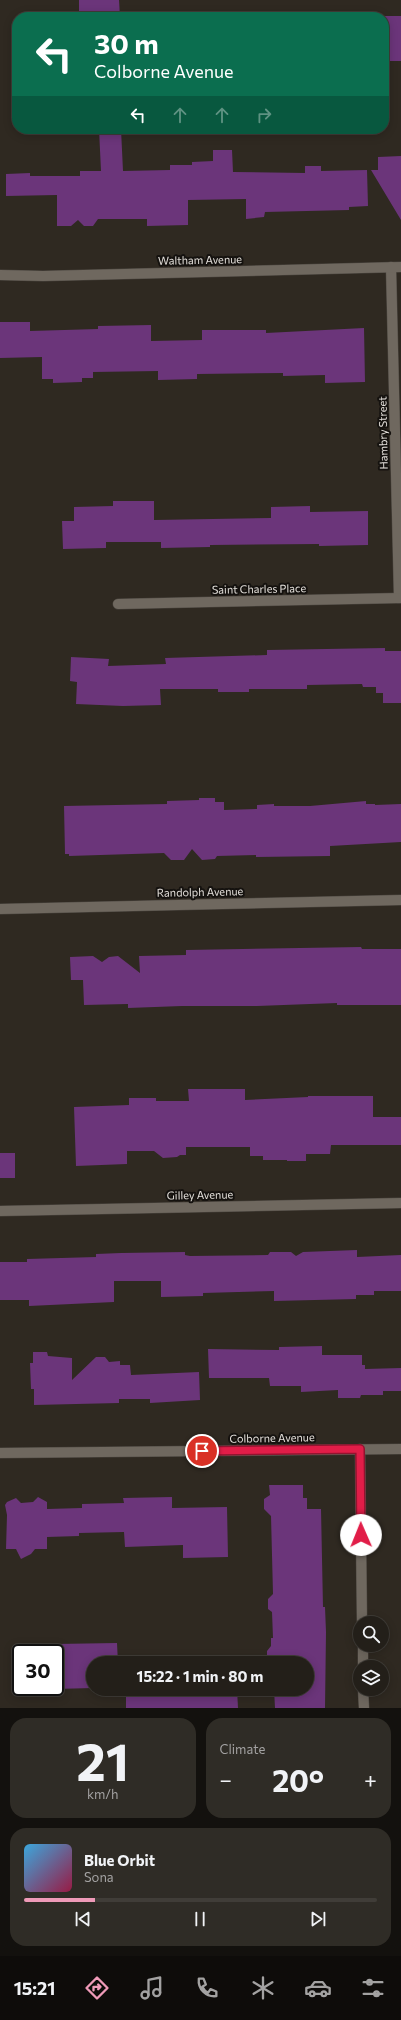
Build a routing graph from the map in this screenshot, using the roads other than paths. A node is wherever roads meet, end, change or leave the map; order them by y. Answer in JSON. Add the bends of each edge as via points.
{"nodes":[{"id":1,"x":396,"y":267,"type":"edge"},
{"id":2,"x":0,"y":275,"type":"edge"},
{"id":3,"x":400,"y":598,"type":"edge"},
{"id":4,"x":118,"y":604,"type":"dead end"},
{"id":5,"x":401,"y":900,"type":"edge"},
{"id":6,"x":0,"y":909,"type":"edge"},
{"id":7,"x":401,"y":1203,"type":"edge"},
{"id":8,"x":0,"y":1211,"type":"edge"},
{"id":9,"x":360,"y":1449,"type":"junction"},
{"id":10,"x":401,"y":1449,"type":"edge"},
{"id":11,"x":0,"y":1453,"type":"edge"},
{"id":12,"x":362,"y":1616,"type":"edge"},
{"id":13,"x":363,"y":1696,"type":"edge"},
{"id":14,"x":364,"y":1708,"type":"edge"}],
"edges":[{"from":1,"to":2,"type":"street","name":"Waltham Avenue"},
{"from":1,"to":3,"type":"street","name":"Hambry Street"},
{"from":3,"to":4,"type":"street","name":"Saint Charles Place"},
{"from":5,"to":6,"type":"street","name":"Randolph Avenue"},
{"from":7,"to":8,"type":"street","name":"Gilley Avenue"},
{"from":9,"to":10,"type":"street","name":"Colborne Avenue"},
{"from":9,"to":11,"type":"street","name":"Colborne Avenue"},
{"from":9,"to":12,"type":"street"},
{"from":13,"to":14,"type":"street"}]}
